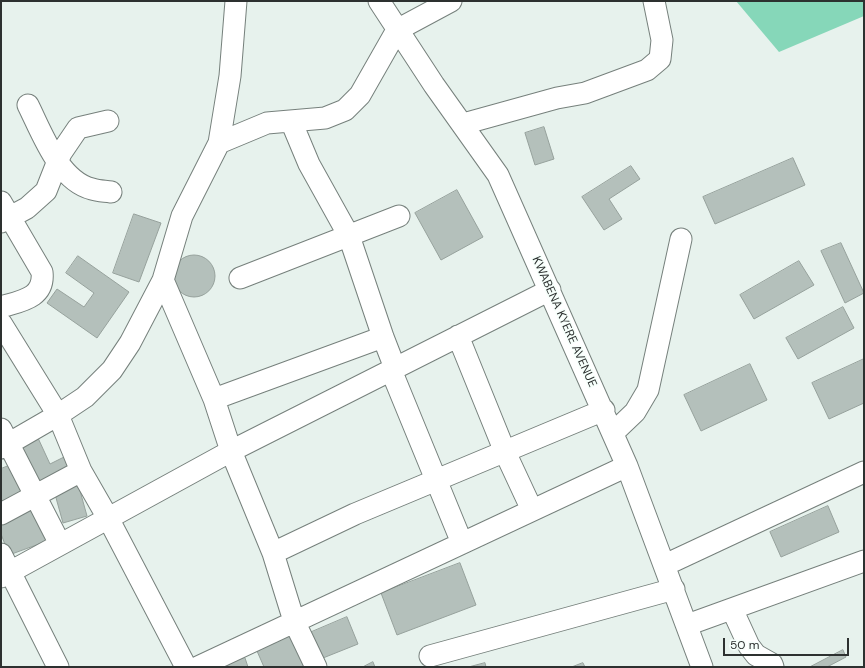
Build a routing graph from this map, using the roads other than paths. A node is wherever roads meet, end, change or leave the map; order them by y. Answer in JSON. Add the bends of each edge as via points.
{"nodes":[{"id":1,"x":236,"y":1,"type":"edge"},
{"id":2,"x":379,"y":1,"type":"edge"},
{"id":3,"x":451,"y":1,"type":"edge"},
{"id":4,"x":654,"y":1,"type":"edge"},
{"id":5,"x":397,"y":30,"type":"junction"},
{"id":6,"x":28,"y":105,"type":"dead end"},
{"id":7,"x":108,"y":121,"type":"dead end"},
{"id":8,"x":291,"y":121,"type":"junction"},
{"id":9,"x":464,"y":124,"type":"junction"},
{"id":10,"x":219,"y":143,"type":"junction"},
{"id":11,"x":58,"y":163,"type":"junction"},
{"id":12,"x":110,"y":192,"type":"dead end"},
{"id":13,"x":4,"y":214,"type":"edge"},
{"id":14,"x":399,"y":216,"type":"dead end"},
{"id":15,"x":349,"y":236,"type":"junction"},
{"id":16,"x":681,"y":239,"type":"dead end"},
{"id":17,"x":240,"y":278,"type":"dead end"},
{"id":18,"x":163,"y":280,"type":"junction"},
{"id":19,"x":550,"y":290,"type":"junction"},
{"id":20,"x":1,"y":307,"type":"edge"},
{"id":21,"x":1,"y":323,"type":"edge"},
{"id":22,"x":458,"y":336,"type":"junction"},
{"id":23,"x":383,"y":337,"type":"junction"},
{"id":24,"x":393,"y":369,"type":"junction"},
{"id":25,"x":214,"y":399,"type":"junction"},
{"id":26,"x":604,"y":410,"type":"junction"},
{"id":27,"x":58,"y":415,"type":"junction"},
{"id":28,"x":613,"y":433,"type":"junction"},
{"id":29,"x":4,"y":440,"type":"edge"},
{"id":30,"x":231,"y":451,"type":"junction"},
{"id":31,"x":505,"y":452,"type":"junction"},
{"id":32,"x":627,"y":466,"type":"junction"},
{"id":33,"x":81,"y":471,"type":"junction"},
{"id":34,"x":864,"y":472,"type":"edge"},
{"id":35,"x":435,"y":480,"type":"junction"},
{"id":36,"x":35,"y":496,"type":"junction"},
{"id":37,"x":532,"y":510,"type":"junction"},
{"id":38,"x":1,"y":514,"type":"edge"},
{"id":39,"x":108,"y":518,"type":"junction"},
{"id":40,"x":462,"y":543,"type":"junction"},
{"id":41,"x":60,"y":544,"type":"junction"},
{"id":42,"x":272,"y":553,"type":"junction"},
{"id":43,"x":864,"y":561,"type":"edge"},
{"id":44,"x":665,"y":565,"type":"junction"},
{"id":45,"x":4,"y":568,"type":"edge"},
{"id":46,"x":674,"y":589,"type":"junction"},
{"id":47,"x":732,"y":609,"type":"junction"},
{"id":48,"x":294,"y":621,"type":"junction"},
{"id":49,"x":687,"y":625,"type":"junction"},
{"id":50,"x":430,"y":656,"type":"dead end"},
{"id":51,"x":58,"y":667,"type":"edge"},
{"id":52,"x":186,"y":667,"type":"edge"},
{"id":53,"x":198,"y":667,"type":"edge"},
{"id":54,"x":316,"y":667,"type":"edge"},
{"id":55,"x":702,"y":667,"type":"edge"},
{"id":56,"x":773,"y":667,"type":"edge"}],
"edges":[{"from":1,"to":10,"type":"street","via":[[230,76]]},
{"from":2,"to":5,"type":"street","name":"KWABENA KYERE AVENUE"},
{"from":3,"to":5,"type":"street"},
{"from":4,"to":9,"type":"street","via":[[662,40],[660,59],[647,70],[585,93],[557,98]]},
{"from":5,"to":8,"type":"street","via":[[357,100],[344,110],[325,118]]},
{"from":5,"to":9,"type":"street","name":"KWABENA KYERE AVENUE"},
{"from":6,"to":11,"type":"street"},
{"from":7,"to":11,"type":"street","via":[[78,128],[61,153]]},
{"from":8,"to":10,"type":"street","via":[[267,123]]},
{"from":8,"to":15,"type":"street","via":[[309,164]]},
{"from":9,"to":19,"type":"street","name":"KWABENA KYERE AVENUE","via":[[498,175]]},
{"from":10,"to":18,"type":"street","via":[[182,216]]},
{"from":11,"to":12,"type":"street","via":[[68,176],[91,189]]},
{"from":11,"to":13,"type":"street","via":[[46,191],[27,208]]},
{"from":13,"to":20,"type":"street","via":[[42,272],[43,281],[38,291],[30,298]]},
{"from":14,"to":15,"type":"street"},
{"from":15,"to":17,"type":"street"},
{"from":15,"to":23,"type":"street"},
{"from":16,"to":28,"type":"street","via":[[648,390],[636,412]]},
{"from":18,"to":25,"type":"street"},
{"from":18,"to":27,"type":"street","via":[[130,343],[112,370],[85,397]]},
{"from":19,"to":22,"type":"street"},
{"from":19,"to":26,"type":"street","name":"KWABENA KYERE AVENUE"},
{"from":21,"to":27,"type":"street"},
{"from":22,"to":24,"type":"street"},
{"from":22,"to":31,"type":"street"},
{"from":23,"to":24,"type":"street"},
{"from":23,"to":25,"type":"street"},
{"from":24,"to":30,"type":"street"},
{"from":24,"to":35,"type":"street"},
{"from":25,"to":30,"type":"street"},
{"from":26,"to":28,"type":"street","name":"KWABENA KYERE AVENUE"},
{"from":26,"to":31,"type":"street"},
{"from":27,"to":29,"type":"street"},
{"from":27,"to":33,"type":"street"},
{"from":28,"to":32,"type":"street","name":"KWABENA KYERE AVENUE"},
{"from":29,"to":36,"type":"street"},
{"from":30,"to":39,"type":"street"},
{"from":30,"to":42,"type":"street"},
{"from":31,"to":35,"type":"street"},
{"from":31,"to":37,"type":"street"},
{"from":32,"to":37,"type":"street"},
{"from":32,"to":44,"type":"street","name":"KWABENA KYERE AVENUE"},
{"from":33,"to":36,"type":"street"},
{"from":33,"to":39,"type":"street"},
{"from":34,"to":44,"type":"street"},
{"from":35,"to":40,"type":"street"},
{"from":35,"to":42,"type":"street","via":[[354,514]]},
{"from":36,"to":38,"type":"street"},
{"from":36,"to":41,"type":"street"},
{"from":37,"to":40,"type":"street"},
{"from":39,"to":41,"type":"street"},
{"from":39,"to":52,"type":"street"},
{"from":40,"to":48,"type":"street"},
{"from":41,"to":45,"type":"street"},
{"from":42,"to":48,"type":"street"},
{"from":43,"to":47,"type":"street"},
{"from":44,"to":46,"type":"street","name":"KWABENA KYERE AVENUE"},
{"from":45,"to":51,"type":"street"},
{"from":46,"to":49,"type":"street","name":"KWABENA KYERE AVENUE"},
{"from":46,"to":50,"type":"street"},
{"from":47,"to":49,"type":"street"},
{"from":47,"to":56,"type":"street","via":[[749,646],[756,655]]},
{"from":48,"to":53,"type":"street"},
{"from":48,"to":54,"type":"street"},
{"from":49,"to":55,"type":"street","name":"KWABENA KYERE AVENUE"}]}
